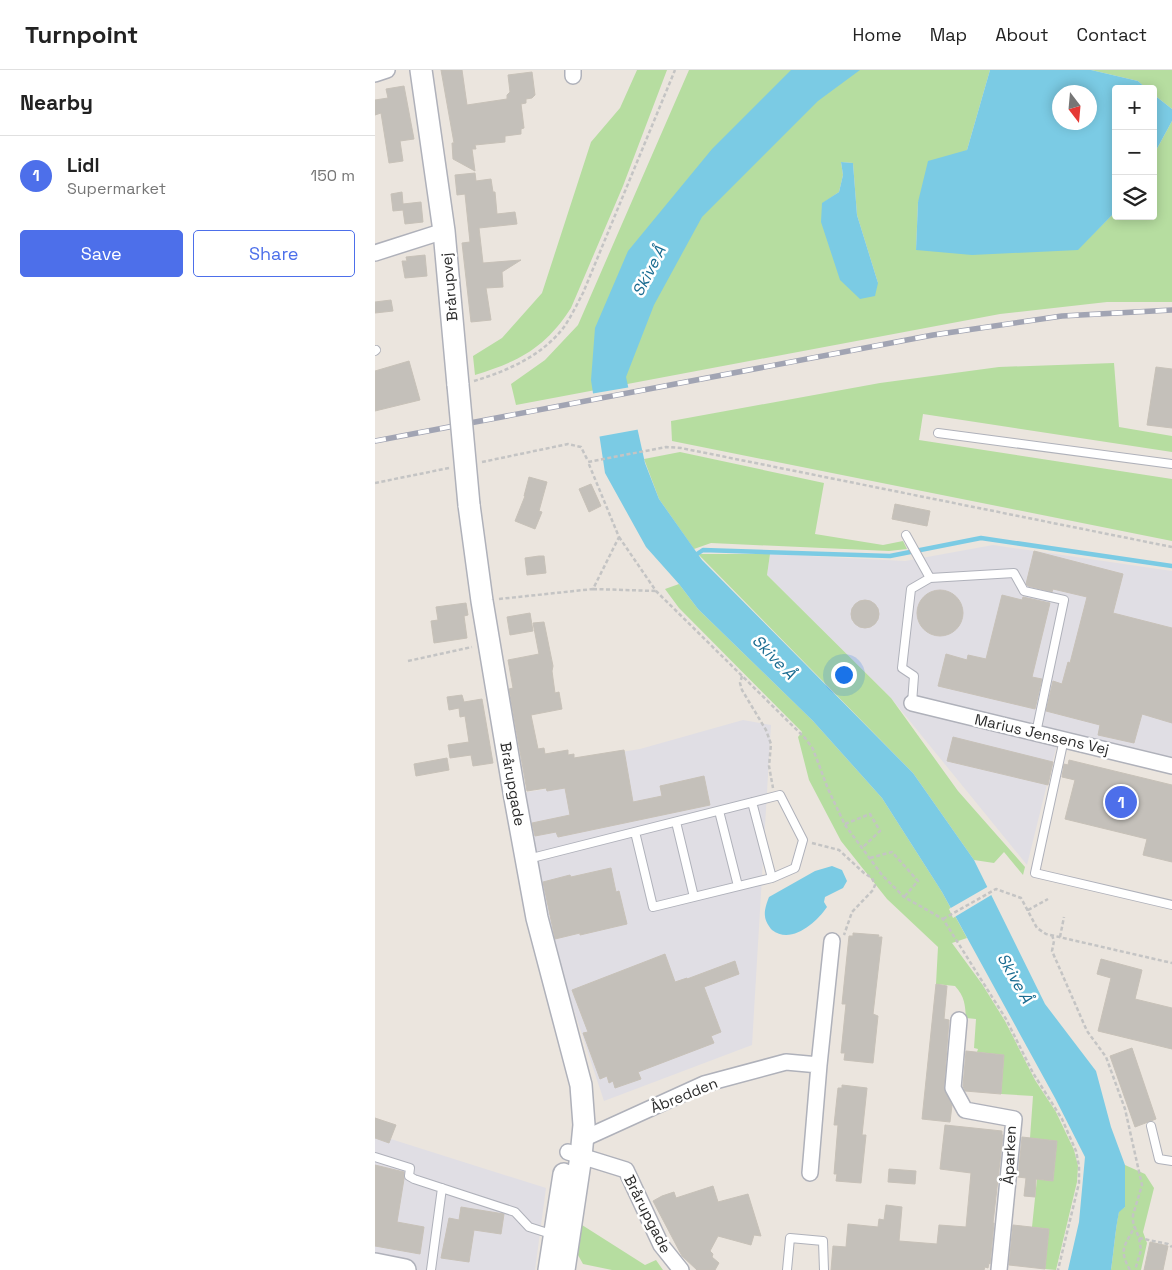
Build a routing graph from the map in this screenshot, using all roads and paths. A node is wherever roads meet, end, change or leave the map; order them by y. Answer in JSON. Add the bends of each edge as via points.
{"nodes":[{"id":1,"x":387,"y":70,"type":"edge"},
{"id":2,"x":421,"y":70,"type":"edge"},
{"id":3,"x":675,"y":70,"type":"edge"},
{"id":4,"x":375,"y":74,"type":"edge"},
{"id":5,"x":444,"y":231,"type":"junction"},
{"id":6,"x":375,"y":254,"type":"edge"},
{"id":7,"x":458,"y":385,"type":"junction"},
{"id":8,"x":938,"y":433,"type":"dead end"},
{"id":9,"x":481,"y":462,"type":"dead end"},
{"id":10,"x":588,"y":462,"type":"junction"},
{"id":11,"x":1172,"y":464,"type":"edge"},
{"id":12,"x":452,"y":468,"type":"dead end"},
{"id":13,"x":375,"y":483,"type":"edge"},
{"id":14,"x":469,"y":505,"type":"joint"},
{"id":15,"x":906,"y":535,"type":"dead end"},
{"id":16,"x":619,"y":536,"type":"junction"},
{"id":17,"x":1172,"y":546,"type":"edge"},
{"id":18,"x":930,"y":578,"type":"junction"},
{"id":19,"x":593,"y":588,"type":"junction"},
{"id":20,"x":656,"y":591,"type":"junction"},
{"id":21,"x":482,"y":601,"type":"junction"},
{"id":22,"x":489,"y":644,"type":"junction"},
{"id":23,"x":408,"y":661,"type":"dead end"},
{"id":24,"x":742,"y":676,"type":"junction"},
{"id":25,"x":913,"y":703,"type":"joint"},
{"id":26,"x":1036,"y":733,"type":"junction"},
{"id":27,"x":1064,"y":739,"type":"junction"},
{"id":28,"x":1172,"y":766,"type":"edge"},
{"id":29,"x":775,"y":796,"type":"junction"},
{"id":30,"x":752,"y":802,"type":"junction"},
{"id":31,"x":719,"y":811,"type":"junction"},
{"id":32,"x":675,"y":822,"type":"junction"},
{"id":33,"x":845,"y":824,"type":"junction"},
{"id":34,"x":635,"y":832,"type":"junction"},
{"id":35,"x":803,"y":840,"type":"junction"},
{"id":36,"x":862,"y":848,"type":"junction"},
{"id":37,"x":870,"y":858,"type":"junction"},
{"id":38,"x":527,"y":860,"type":"junction"},
{"id":39,"x":772,"y":878,"type":"junction"},
{"id":40,"x":737,"y":886,"type":"junction"},
{"id":41,"x":694,"y":897,"type":"junction"},
{"id":42,"x":904,"y":897,"type":"junction"},
{"id":43,"x":1048,"y":899,"type":"dead end"},
{"id":44,"x":1172,"y":905,"type":"edge"},
{"id":45,"x":1028,"y":910,"type":"junction"},
{"id":46,"x":1064,"y":917,"type":"dead end"},
{"id":47,"x":943,"y":919,"type":"junction"},
{"id":48,"x":1052,"y":935,"type":"junction"},
{"id":49,"x":1060,"y":937,"type":"junction"},
{"id":50,"x":831,"y":941,"type":"joint"},
{"id":51,"x":1172,"y":963,"type":"edge"},
{"id":52,"x":959,"y":1020,"type":"dead end"},
{"id":53,"x":819,"y":1066,"type":"junction"},
{"id":54,"x":1151,"y":1126,"type":"dead end"},
{"id":55,"x":577,"y":1149,"type":"junction"},
{"id":56,"x":375,"y":1157,"type":"edge"},
{"id":57,"x":1172,"y":1162,"type":"edge"},
{"id":58,"x":810,"y":1173,"type":"dead end"},
{"id":59,"x":443,"y":1188,"type":"junction"},
{"id":60,"x":1135,"y":1226,"type":"junction"},
{"id":61,"x":554,"y":1235,"type":"junction"},
{"id":62,"x":1139,"y":1238,"type":"junction"},
{"id":63,"x":1172,"y":1247,"type":"edge"},
{"id":64,"x":375,"y":1264,"type":"edge"},
{"id":65,"x":405,"y":1270,"type":"edge"},
{"id":66,"x":431,"y":1270,"type":"edge"},
{"id":67,"x":549,"y":1270,"type":"edge"},
{"id":68,"x":564,"y":1270,"type":"edge"},
{"id":69,"x":681,"y":1270,"type":"edge"},
{"id":70,"x":787,"y":1270,"type":"edge"},
{"id":71,"x":824,"y":1270,"type":"edge"},
{"id":72,"x":999,"y":1270,"type":"edge"},
{"id":73,"x":1058,"y":1270,"type":"edge"},
{"id":74,"x":1130,"y":1270,"type":"edge"},
{"id":75,"x":1135,"y":1270,"type":"edge"}],
"edges":[{"from":1,"to":4,"type":"street"},
{"from":2,"to":5,"type":"street","name":"Brårupvej"},
{"from":3,"to":7,"type":"path","via":[[583,293],[563,328],[541,349],[503,372]]},
{"from":5,"to":6,"type":"street"},
{"from":5,"to":7,"type":"street","name":"Brårupvej"},
{"from":7,"to":14,"type":"street","name":"Brårupvej","bridge":true},
{"from":8,"to":11,"type":"lane"},
{"from":9,"to":10,"type":"path","via":[[568,444],[581,447]]},
{"from":10,"to":16,"type":"path"},
{"from":10,"to":17,"type":"path","via":[[666,447],[691,450]]},
{"from":12,"to":13,"type":"path"},
{"from":14,"to":21,"type":"street","name":"Brårupgade"},
{"from":15,"to":18,"type":"lane"},
{"from":16,"to":19,"type":"path"},
{"from":16,"to":20,"type":"path"},
{"from":18,"to":25,"type":"lane","via":[[911,589],[902,668],[914,676]]},
{"from":18,"to":26,"type":"lane","via":[[1014,573],[1024,590],[1064,600]]},
{"from":19,"to":20,"type":"path"},
{"from":19,"to":21,"type":"path"},
{"from":20,"to":24,"type":"path"},
{"from":21,"to":22,"type":"street","name":"Brårupgade"},
{"from":22,"to":23,"type":"path"},
{"from":22,"to":38,"type":"street","name":"Brårupgade"},
{"from":24,"to":29,"type":"path","via":[[742,690],[771,744],[769,766]]},
{"from":24,"to":33,"type":"path","via":[[813,749]]},
{"from":25,"to":26,"type":"street","name":"Marius Jensens Vej"},
{"from":26,"to":27,"type":"street","name":"Marius Jensens Vej"},
{"from":27,"to":28,"type":"street","name":"Marius Jensens Vej"},
{"from":27,"to":44,"type":"lane","via":[[1035,873]]},
{"from":29,"to":30,"type":"lane"},
{"from":29,"to":35,"type":"lane","via":[[780,795]]},
{"from":30,"to":31,"type":"lane"},
{"from":30,"to":39,"type":"lane"},
{"from":31,"to":32,"type":"lane"},
{"from":31,"to":40,"type":"lane"},
{"from":32,"to":34,"type":"lane"},
{"from":32,"to":41,"type":"lane"},
{"from":33,"to":36,"type":"path"},
{"from":33,"to":36,"type":"path","via":[[870,814],[880,831]]},
{"from":34,"to":38,"type":"lane"},
{"from":34,"to":41,"type":"lane","via":[[653,907]]},
{"from":35,"to":39,"type":"lane","via":[[795,868]]},
{"from":35,"to":50,"type":"path","via":[[839,850],[872,878],[875,885],[852,912],[844,935]]},
{"from":36,"to":37,"type":"path"},
{"from":37,"to":42,"type":"path"},
{"from":37,"to":42,"type":"path","via":[[892,852],[918,881]]},
{"from":38,"to":55,"type":"street","name":"Brårupgade","via":[[537,918],[581,1085],[583,1126]]},
{"from":39,"to":40,"type":"lane"},
{"from":40,"to":41,"type":"lane"},
{"from":42,"to":47,"type":"path"},
{"from":43,"to":45,"type":"path"},
{"from":45,"to":47,"type":"path","via":[[1021,898],[996,889]]},
{"from":45,"to":48,"type":"path","via":[[1037,928]]},
{"from":46,"to":49,"type":"path"},
{"from":47,"to":73,"type":"path","via":[[1005,1018],[1062,1119],[1076,1151],[1079,1183]]},
{"from":48,"to":49,"type":"path"},
{"from":48,"to":60,"type":"path","via":[[1053,951],[1087,1031],[1106,1057],[1125,1109],[1142,1185],[1133,1215]]},
{"from":49,"to":51,"type":"path"},
{"from":50,"to":53,"type":"street"},
{"from":52,"to":72,"type":"street","name":"Åparken","via":[[953,1088],[965,1110],[1014,1119]]},
{"from":53,"to":55,"type":"street","name":"Åbredden","via":[[786,1062],[704,1084]]},
{"from":53,"to":58,"type":"street"},
{"from":54,"to":57,"type":"lane","via":[[1159,1159]]},
{"from":55,"to":61,"type":"street","name":"Brårupgade"},
{"from":55,"to":68,"type":"street","name":"Brårupgade"},
{"from":55,"to":69,"type":"street","name":"Brårupgade","via":[[626,1170],[661,1245]]},
{"from":56,"to":59,"type":"lane","via":[[410,1168],[409,1176]]},
{"from":59,"to":61,"type":"lane","via":[[515,1212],[529,1227]]},
{"from":59,"to":66,"type":"lane"},
{"from":60,"to":62,"type":"path"},
{"from":60,"to":74,"type":"path","via":[[1123,1251]]},
{"from":61,"to":67,"type":"street","name":"Brårupgade"},
{"from":62,"to":63,"type":"path"},
{"from":62,"to":75,"type":"path","via":[[1141,1250]]},
{"from":64,"to":65,"type":"street"},
{"from":70,"to":71,"type":"lane","via":[[790,1238],[823,1241]]}]}
